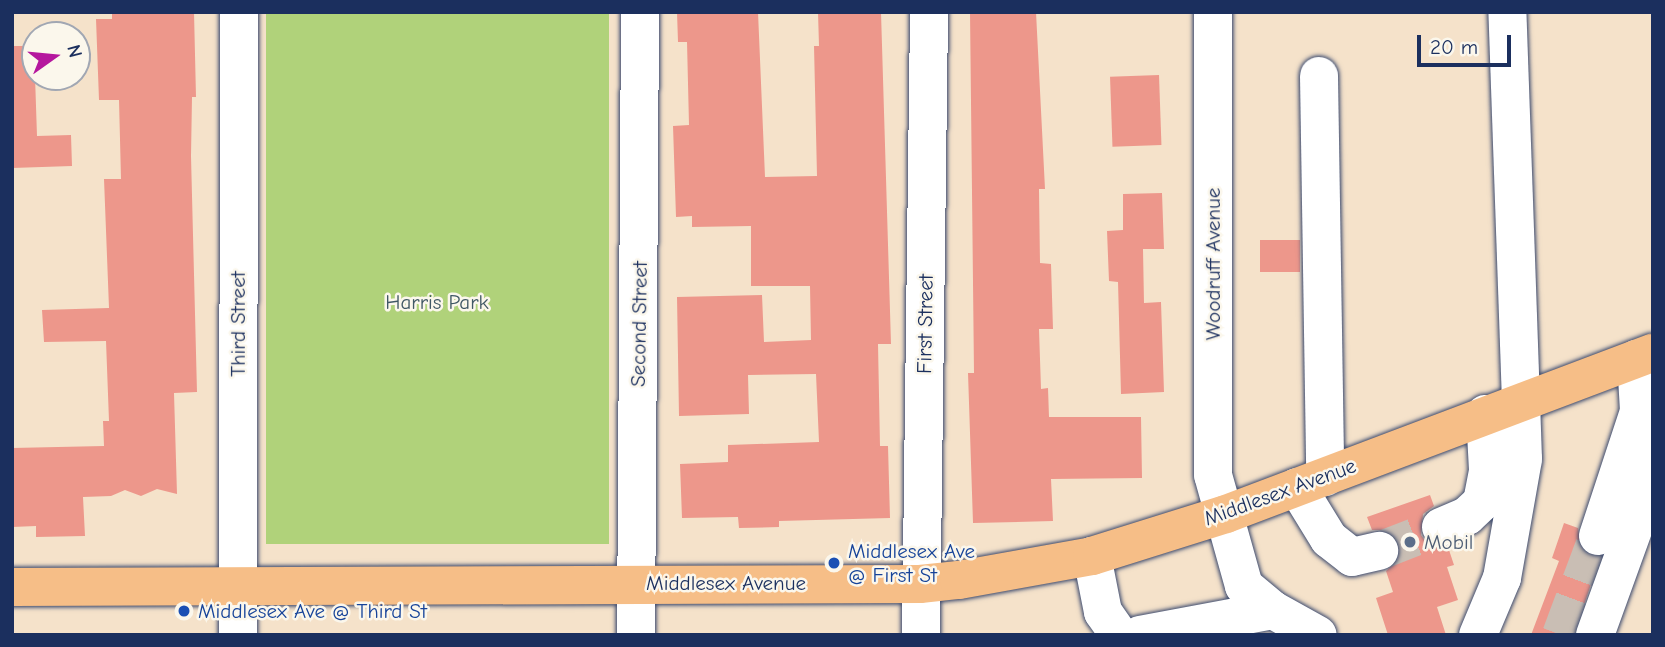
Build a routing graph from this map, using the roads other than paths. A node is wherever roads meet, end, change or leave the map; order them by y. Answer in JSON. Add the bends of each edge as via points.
{"nodes":[{"id":1,"x":239,"y":12,"type":"edge"},
{"id":2,"x":640,"y":12,"type":"edge"},
{"id":3,"x":929,"y":12,"type":"edge"},
{"id":4,"x":1213,"y":12,"type":"edge"},
{"id":5,"x":1507,"y":12,"type":"edge"},
{"id":6,"x":1319,"y":76,"type":"dead end"},
{"id":7,"x":1644,"y":356,"type":"edge"},
{"id":8,"x":1502,"y":407,"type":"junction"},
{"id":9,"x":1639,"y":411,"type":"junction"},
{"id":10,"x":1311,"y":482,"type":"junction"},
{"id":11,"x":1226,"y":514,"type":"junction"},
{"id":12,"x":1441,"y":527,"type":"tunnel mouth"},
{"id":13,"x":1598,"y":536,"type":"tunnel mouth"},
{"id":14,"x":1379,"y":551,"type":"tunnel mouth"},
{"id":15,"x":1091,"y":556,"type":"junction"},
{"id":16,"x":636,"y":583,"type":"junction"},
{"id":17,"x":920,"y":584,"type":"junction"},
{"id":18,"x":238,"y":586,"type":"junction"},
{"id":19,"x":12,"y":587,"type":"edge"},
{"id":20,"x":1273,"y":610,"type":"junction"},
{"id":21,"x":1108,"y":627,"type":"edge"},
{"id":22,"x":238,"y":635,"type":"edge"},
{"id":23,"x":636,"y":635,"type":"edge"},
{"id":24,"x":921,"y":635,"type":"edge"},
{"id":25,"x":1140,"y":635,"type":"edge"},
{"id":26,"x":1318,"y":635,"type":"edge"},
{"id":27,"x":1478,"y":635,"type":"edge"},
{"id":28,"x":1595,"y":635,"type":"edge"}],
"edges":[{"from":1,"to":18,"type":"street","name":"Third Street"},
{"from":2,"to":16,"type":"street","name":"Second Street"},
{"from":3,"to":17,"type":"street","name":"First Street"},
{"from":4,"to":11,"type":"street","name":"Woodruff Avenue","via":[[1213,475]]},
{"from":5,"to":8,"type":"street"},
{"from":6,"to":10,"type":"street"},
{"from":7,"to":8,"type":"main road","name":"Middlesex Avenue"},
{"from":7,"to":9,"type":"street"},
{"from":8,"to":10,"type":"main road","name":"Middlesex Avenue"},
{"from":8,"to":12,"type":"street","via":[[1482,502],[1467,516]]},
{"from":8,"to":27,"type":"street","via":[[1523,459],[1502,578]]},
{"from":9,"to":13,"type":"street"},
{"from":9,"to":28,"type":"street","via":[[1644,480],[1641,508]]},
{"from":10,"to":11,"type":"main road","name":"Middlesex Avenue"},
{"from":10,"to":14,"type":"street","via":[[1329,539],[1352,557]]},
{"from":11,"to":15,"type":"main road","name":"Middlesex Avenue"},
{"from":11,"to":20,"type":"street","name":"Woodruff Avenue","via":[[1244,586]]},
{"from":15,"to":17,"type":"main road","name":"Middlesex Avenue"},
{"from":15,"to":21,"type":"street"},
{"from":16,"to":17,"type":"main road","name":"Middlesex Avenue"},
{"from":16,"to":18,"type":"main road","name":"Middlesex Avenue"},
{"from":16,"to":23,"type":"street","name":"Second Street"},
{"from":17,"to":24,"type":"street","name":"First Street"},
{"from":18,"to":19,"type":"main road","name":"Middlesex Avenue"},
{"from":18,"to":22,"type":"street","name":"Third Street"},
{"from":20,"to":25,"type":"street"},
{"from":20,"to":26,"type":"street","name":"Woodruff Avenue"}]}
